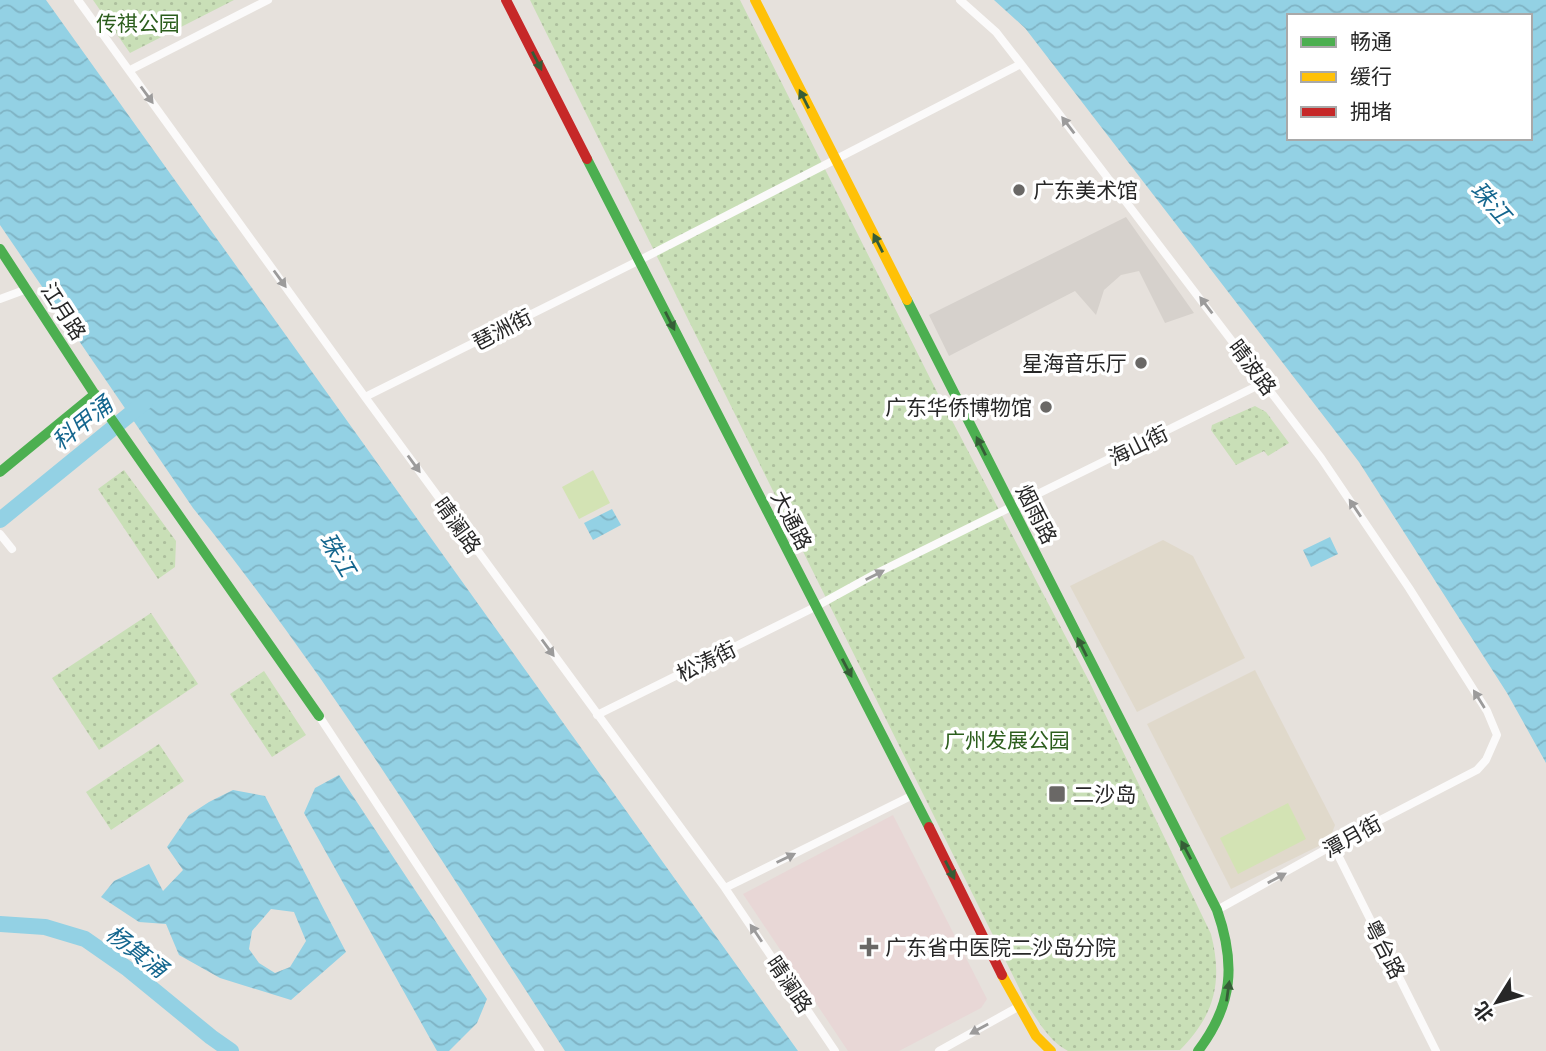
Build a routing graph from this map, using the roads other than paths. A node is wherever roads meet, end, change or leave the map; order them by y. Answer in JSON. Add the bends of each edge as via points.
{"nodes":[{"id":1,"x":78,"y":0,"type":"edge"},
{"id":2,"x":268,"y":0,"type":"edge"},
{"id":3,"x":506,"y":0,"type":"edge"},
{"id":4,"x":755,"y":0,"type":"edge"},
{"id":5,"x":960,"y":0,"type":"edge"},
{"id":6,"x":1021,"y":64,"type":"junction"},
{"id":7,"x":130,"y":70,"type":"junction"},
{"id":8,"x":836,"y":160,"type":"junction"},
{"id":9,"x":0,"y":249,"type":"edge"},
{"id":10,"x":639,"y":260,"type":"junction"},
{"id":11,"x":27,"y":289,"type":"junction"},
{"id":12,"x":0,"y":299,"type":"edge"},
{"id":13,"x":1265,"y":382,"type":"junction"},
{"id":14,"x":95,"y":394,"type":"junction"},
{"id":15,"x":365,"y":397,"type":"junction"},
{"id":16,"x":0,"y":472,"type":"edge"},
{"id":17,"x":1011,"y":507,"type":"junction"},
{"id":18,"x":0,"y":534,"type":"edge"},
{"id":19,"x":12,"y":549,"type":"dead end"},
{"id":20,"x":815,"y":607,"type":"junction"},
{"id":21,"x":597,"y":715,"type":"junction"},
{"id":22,"x":319,"y":716,"type":"joint"},
{"id":23,"x":1486,"y":761,"type":"joint"},
{"id":24,"x":913,"y":795,"type":"junction"},
{"id":25,"x":1334,"y":847,"type":"junction"},
{"id":26,"x":725,"y":888,"type":"junction"},
{"id":27,"x":1217,"y":910,"type":"junction"},
{"id":28,"x":1018,"y":1007,"type":"junction"},
{"id":29,"x":540,"y":1051,"type":"edge"},
{"id":30,"x":835,"y":1051,"type":"edge"},
{"id":31,"x":939,"y":1051,"type":"edge"},
{"id":32,"x":1051,"y":1051,"type":"edge"},
{"id":33,"x":1198,"y":1051,"type":"edge"},
{"id":34,"x":1436,"y":1051,"type":"edge"}],
"edges":[{"from":1,"to":7,"type":"street","name":"晴澜路"},
{"from":2,"to":7,"type":"street"},
{"from":3,"to":10,"type":"main road","name":"大通路","one_way":true},
{"from":8,"to":4,"type":"main road","name":"烟雨路","one_way":true},
{"from":5,"to":6,"type":"street","name":"晴波路","via":[[996,32]]},
{"from":6,"to":8,"type":"street","name":"琶洲街"},
{"from":13,"to":6,"type":"street","name":"晴波路","one_way":true},
{"from":7,"to":15,"type":"street","name":"晴澜路","one_way":true},
{"from":8,"to":10,"type":"street","name":"琶洲街"},
{"from":17,"to":8,"type":"main road","name":"烟雨路","one_way":true},
{"from":9,"to":11,"type":"main road","name":"江月路"},
{"from":10,"to":15,"type":"street","name":"琶洲街"},
{"from":10,"to":20,"type":"main road","name":"大通路","one_way":true},
{"from":11,"to":12,"type":"street"},
{"from":11,"to":14,"type":"main road","name":"江月路"},
{"from":13,"to":17,"type":"street","name":"海山街"},
{"from":23,"to":13,"type":"street","name":"晴波路","one_way":true,"via":[[1497,735],[1487,711],[1395,566]]},
{"from":14,"to":16,"type":"main road"},
{"from":14,"to":22,"type":"main road","name":"江月路"},
{"from":15,"to":21,"type":"street","name":"晴澜路","one_way":true},
{"from":20,"to":17,"type":"street","name":"海山街","one_way":true},
{"from":27,"to":17,"type":"main road","name":"烟雨路","one_way":true},
{"from":18,"to":19,"type":"street"},
{"from":20,"to":21,"type":"street","name":"松涛街"},
{"from":20,"to":24,"type":"main road","name":"大通路","one_way":true},
{"from":21,"to":26,"type":"street","name":"晴澜路"},
{"from":22,"to":29,"type":"street"},
{"from":23,"to":25,"type":"street","name":"潭月街"},
{"from":26,"to":24,"type":"street","one_way":true},
{"from":24,"to":28,"type":"main road","name":"大通路","one_way":true},
{"from":27,"to":25,"type":"street","name":"潭月街","one_way":true},
{"from":25,"to":34,"type":"street","name":"粤台路"},
{"from":30,"to":26,"type":"street","name":"晴澜路","one_way":true},
{"from":33,"to":27,"type":"main road","name":"烟雨路","one_way":true,"via":[[1227,1003],[1228,938]]},
{"from":28,"to":31,"type":"street","one_way":true},
{"from":28,"to":32,"type":"main road","name":"大通路"}]}
